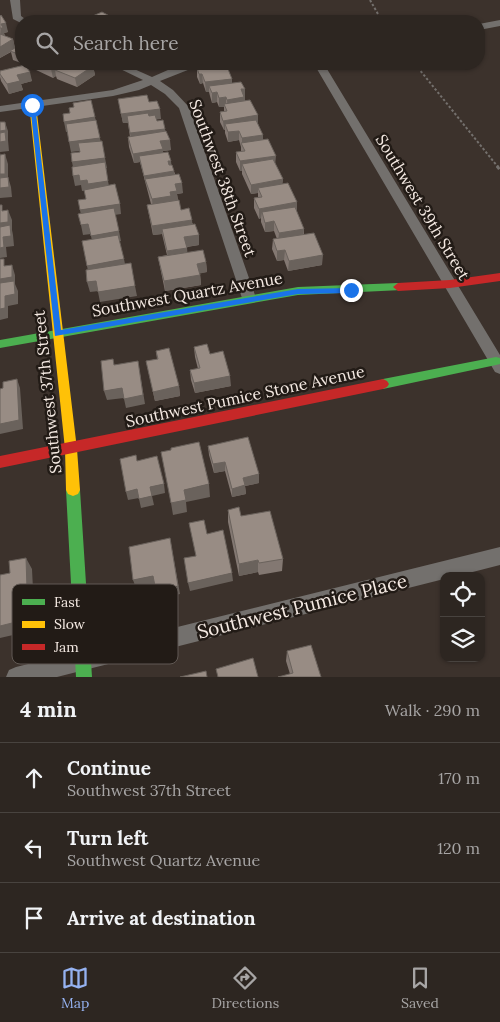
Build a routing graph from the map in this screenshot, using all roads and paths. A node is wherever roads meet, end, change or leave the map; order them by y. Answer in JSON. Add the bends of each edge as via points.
{"nodes":[{"id":1,"x":15,"y":0,"type":"edge"},
{"id":2,"x":370,"y":0,"type":"edge"},
{"id":3,"x":16,"y":15,"type":"edge"},
{"id":4,"x":379,"y":15,"type":"edge"},
{"id":5,"x":500,"y":23,"type":"edge"},
{"id":6,"x":485,"y":26,"type":"edge"},
{"id":7,"x":129,"y":70,"type":"edge"},
{"id":8,"x":181,"y":70,"type":"edge"},
{"id":9,"x":322,"y":70,"type":"edge"},
{"id":10,"x":420,"y":70,"type":"edge"},
{"id":11,"x":152,"y":80,"type":"junction"},
{"id":12,"x":32,"y":105,"type":"junction"},
{"id":13,"x":0,"y":109,"type":"edge"},
{"id":14,"x":500,"y":170,"type":"edge"},
{"id":15,"x":500,"y":277,"type":"edge"},
{"id":16,"x":450,"y":284,"type":"junction"},
{"id":17,"x":249,"y":298,"type":"junction"},
{"id":18,"x":58,"y":334,"type":"junction"},
{"id":19,"x":0,"y":344,"type":"edge"},
{"id":20,"x":498,"y":364,"type":"edge"},
{"id":21,"x":71,"y":448,"type":"junction"},
{"id":22,"x":0,"y":462,"type":"edge"},
{"id":23,"x":500,"y":556,"type":"edge"},
{"id":24,"x":78,"y":584,"type":"edge"},
{"id":25,"x":178,"y":643,"type":"edge"},
{"id":26,"x":101,"y":664,"type":"edge"},
{"id":27,"x":83,"y":669,"type":"edge"},
{"id":28,"x":16,"y":677,"type":"edge"}],
"edges":[{"from":1,"to":3,"type":"street"},
{"from":2,"to":4,"type":"path"},
{"from":5,"to":6,"type":"street"},
{"from":7,"to":11,"type":"street"},
{"from":8,"to":11,"type":"street"},
{"from":9,"to":16,"type":"street","name":"Southwest 39th Street"},
{"from":10,"to":14,"type":"path"},
{"from":11,"to":12,"type":"street","via":[[113,94]]},
{"from":11,"to":17,"type":"street","name":"Southwest 38th Street","via":[[173,93],[184,107]]},
{"from":12,"to":13,"type":"street"},
{"from":12,"to":18,"type":"street","name":"Southwest 37th Street"},
{"from":15,"to":16,"type":"street","name":"Southwest Quartz Avenue"},
{"from":16,"to":17,"type":"street","name":"Southwest Quartz Avenue","via":[[298,291]]},
{"from":16,"to":20,"type":"street","name":"Southwest 39th Street"},
{"from":17,"to":18,"type":"street","name":"Southwest Quartz Avenue"},
{"from":18,"to":19,"type":"street","name":"Southwest Quartz Avenue"},
{"from":18,"to":21,"type":"street","name":"Southwest 37th Street"},
{"from":20,"to":21,"type":"street","name":"Southwest Pumice Stone Avenue"},
{"from":21,"to":22,"type":"street","name":"Southwest Pumice Stone Avenue"},
{"from":21,"to":24,"type":"street","name":"Southwest 37th Street"},
{"from":23,"to":25,"type":"street","name":"Southwest Pumice Place"},
{"from":26,"to":27,"type":"street","name":"Southwest Pumice Place"},
{"from":27,"to":28,"type":"street","name":"Southwest Pumice Place"}]}
